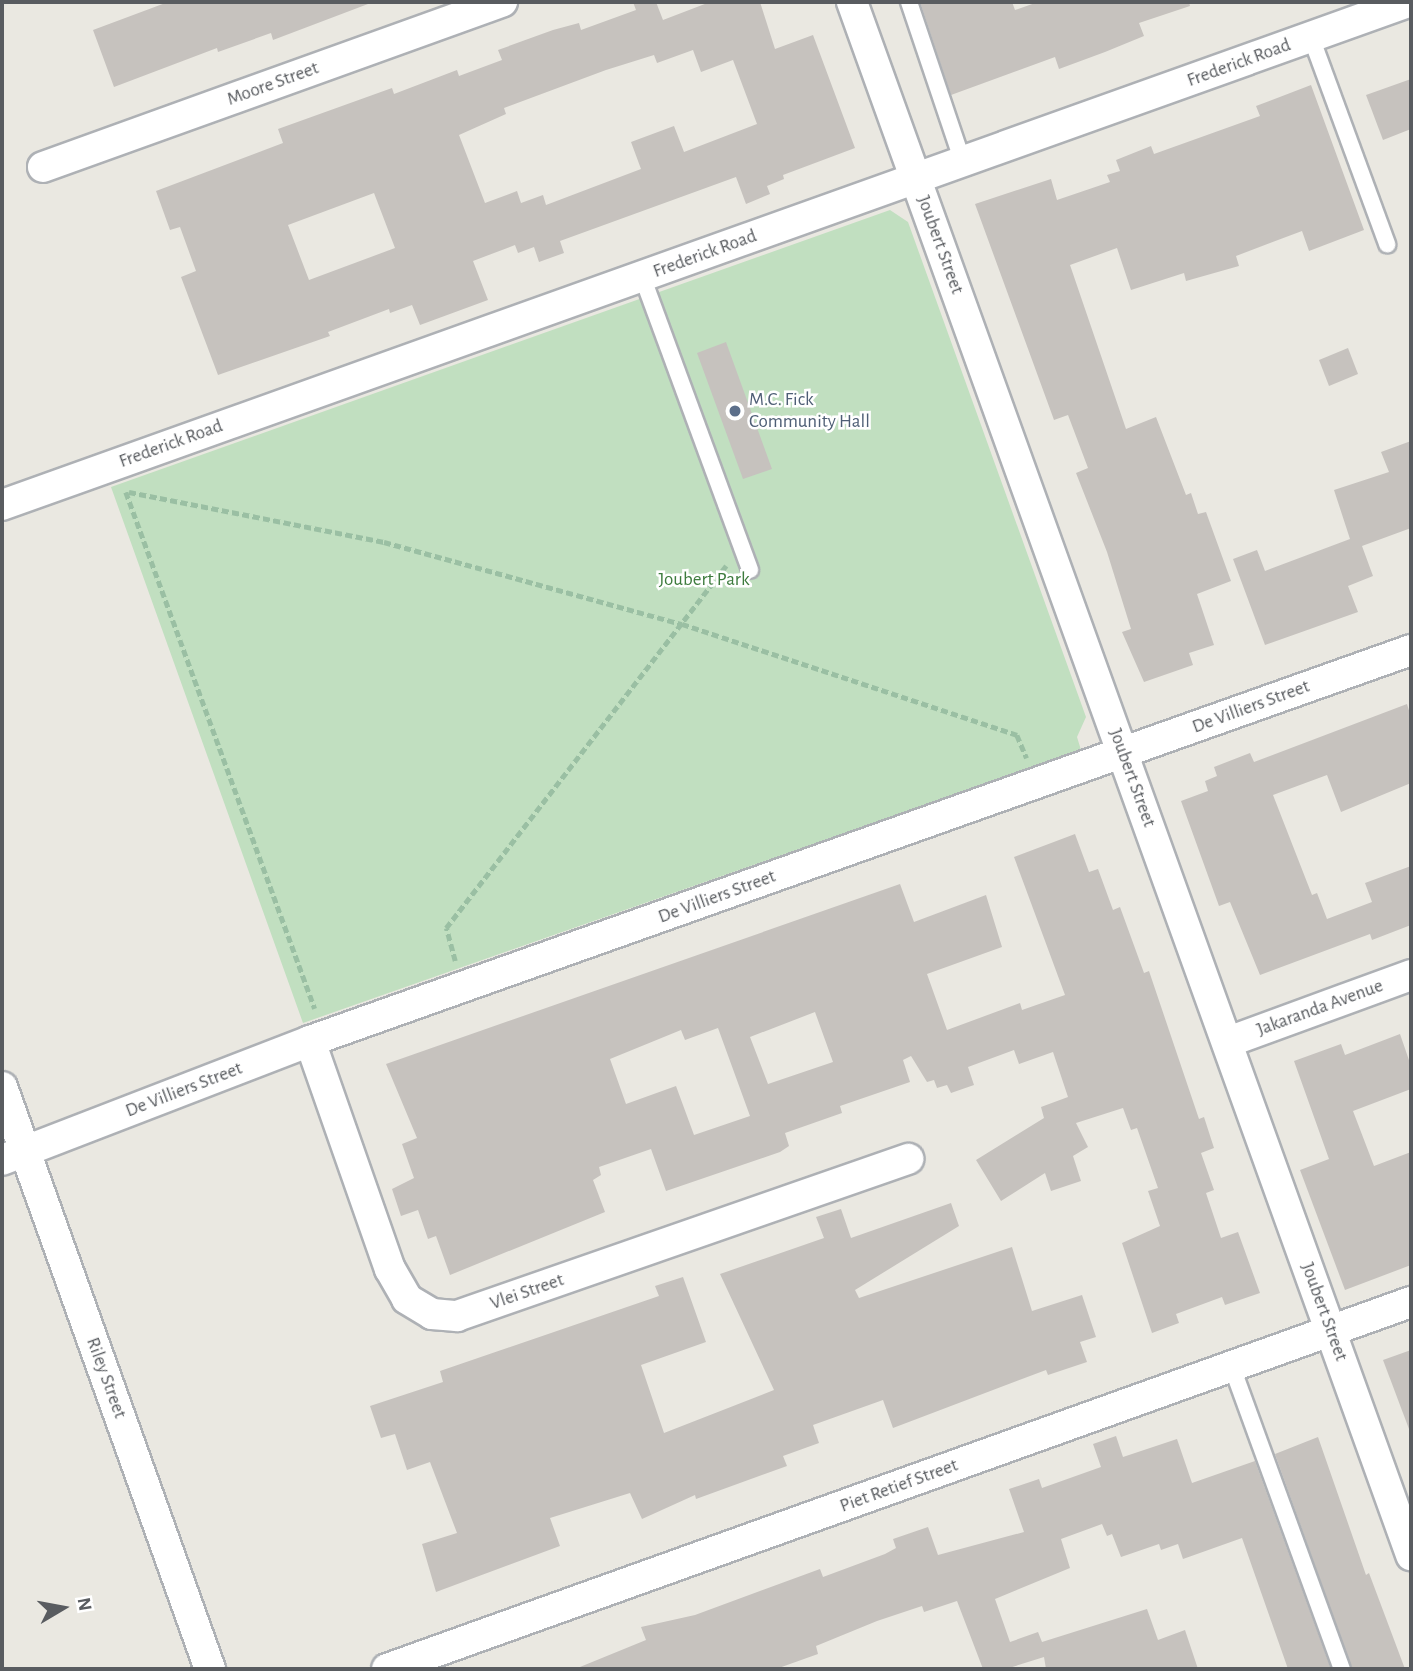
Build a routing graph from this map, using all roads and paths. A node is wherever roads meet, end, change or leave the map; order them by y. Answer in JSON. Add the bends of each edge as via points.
{"nodes":[{"id":1,"x":502,"y":2,"type":"edge"},
{"id":2,"x":852,"y":2,"type":"edge"},
{"id":3,"x":909,"y":2,"type":"edge"},
{"id":4,"x":1408,"y":2,"type":"edge"},
{"id":5,"x":1311,"y":37,"type":"junction"},
{"id":6,"x":963,"y":162,"type":"junction"},
{"id":7,"x":43,"y":167,"type":"dead end"},
{"id":8,"x":916,"y":178,"type":"junction"},
{"id":9,"x":1387,"y":244,"type":"dead end"},
{"id":10,"x":642,"y":276,"type":"junction"},
{"id":11,"x":96,"y":471,"type":"junction"},
{"id":12,"x":126,"y":492,"type":"junction"},
{"id":13,"x":2,"y":505,"type":"edge"},
{"id":14,"x":741,"y":545,"type":"junction"},
{"id":15,"x":750,"y":570,"type":"dead end"},
{"id":16,"x":682,"y":624,"type":"junction"},
{"id":17,"x":1411,"y":650,"type":"edge"},
{"id":18,"x":1123,"y":752,"type":"junction"},
{"id":19,"x":1039,"y":782,"type":"junction"},
{"id":20,"x":1411,"y":975,"type":"edge"},
{"id":21,"x":461,"y":988,"type":"junction"},
{"id":22,"x":310,"y":1041,"type":"junction"},
{"id":23,"x":1228,"y":1042,"type":"junction"},
{"id":24,"x":2,"y":1087,"type":"edge"},
{"id":25,"x":13,"y":1156,"type":"edge"},
{"id":26,"x":908,"y":1159,"type":"dead end"},
{"id":27,"x":1411,"y":1302,"type":"edge"},
{"id":28,"x":1331,"y":1331,"type":"junction"},
{"id":29,"x":1232,"y":1367,"type":"junction"},
{"id":30,"x":1411,"y":1555,"type":"edge"},
{"id":31,"x":210,"y":1669,"type":"edge"},
{"id":32,"x":387,"y":1669,"type":"edge"},
{"id":33,"x":1342,"y":1669,"type":"edge"}],
"edges":[{"from":1,"to":7,"type":"street","name":"Moore Street"},
{"from":2,"to":8,"type":"street","name":"Joubert Street"},
{"from":3,"to":6,"type":"lane"},
{"from":4,"to":5,"type":"street","name":"Frederick Road"},
{"from":5,"to":6,"type":"street","name":"Frederick Road"},
{"from":5,"to":9,"type":"lane"},
{"from":6,"to":8,"type":"street","name":"Frederick Road"},
{"from":8,"to":10,"type":"street","name":"Frederick Road"},
{"from":8,"to":18,"type":"street","name":"Joubert Street"},
{"from":10,"to":11,"type":"street","name":"Frederick Road"},
{"from":10,"to":14,"type":"lane"},
{"from":11,"to":12,"type":"path"},
{"from":11,"to":13,"type":"street","name":"Frederick Road"},
{"from":12,"to":16,"type":"path","via":[[384,542]]},
{"from":12,"to":22,"type":"path","via":[[315,1010]]},
{"from":14,"to":15,"type":"lane"},
{"from":14,"to":16,"type":"path"},
{"from":16,"to":19,"type":"path","via":[[1017,735]]},
{"from":16,"to":21,"type":"path","via":[[446,928]]},
{"from":17,"to":18,"type":"street","name":"De Villiers Street"},
{"from":18,"to":19,"type":"street","name":"De Villiers Street"},
{"from":18,"to":23,"type":"street","name":"Joubert Street"},
{"from":19,"to":21,"type":"street","name":"De Villiers Street"},
{"from":20,"to":23,"type":"street","name":"Jakaranda Avenue"},
{"from":21,"to":22,"type":"street","name":"De Villiers Street"},
{"from":22,"to":25,"type":"street","name":"De Villiers Street"},
{"from":22,"to":26,"type":"street","name":"Vlei Street","via":[[390,1269],[407,1300],[432,1314],[457,1316]]},
{"from":23,"to":28,"type":"street","name":"Joubert Street"},
{"from":24,"to":25,"type":"street","name":"Riley Street"},
{"from":25,"to":31,"type":"street","name":"Riley Street"},
{"from":27,"to":28,"type":"street","name":"Piet Retief Street"},
{"from":28,"to":29,"type":"street","name":"Piet Retief Street"},
{"from":28,"to":30,"type":"street","name":"Joubert Street"},
{"from":29,"to":32,"type":"street","name":"Piet Retief Street"},
{"from":29,"to":33,"type":"lane"}]}
